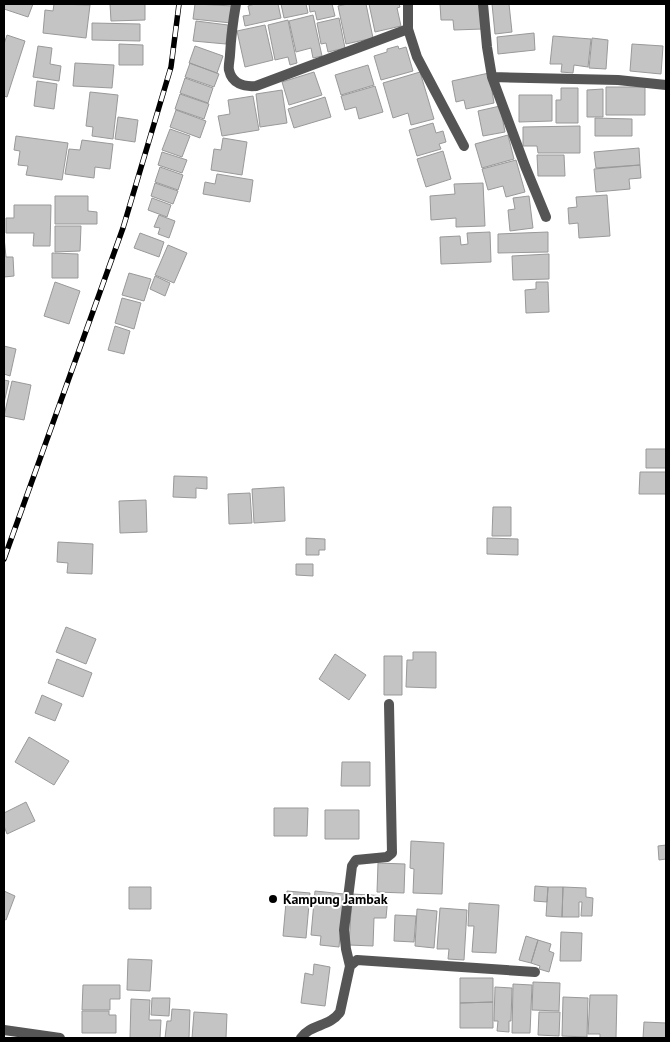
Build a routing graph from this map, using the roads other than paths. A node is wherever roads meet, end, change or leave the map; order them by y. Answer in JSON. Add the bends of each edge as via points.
{"nodes":[{"id":1,"x":236,"y":4,"type":"edge"},
{"id":2,"x":408,"y":4,"type":"edge"},
{"id":3,"x":483,"y":4,"type":"edge"},
{"id":4,"x":408,"y":29,"type":"junction"},
{"id":5,"x":492,"y":77,"type":"junction"},
{"id":6,"x":666,"y":85,"type":"edge"},
{"id":7,"x":464,"y":146,"type":"dead end"},
{"id":8,"x":546,"y":217,"type":"dead end"},
{"id":9,"x":389,"y":704,"type":"dead end"},
{"id":10,"x":350,"y":966,"type":"junction"},
{"id":11,"x":536,"y":972,"type":"dead end"},
{"id":12,"x":4,"y":1030,"type":"edge"},
{"id":13,"x":60,"y":1038,"type":"edge"},
{"id":14,"x":301,"y":1038,"type":"edge"}],
"edges":[{"from":1,"to":4,"type":"street","via":[[229,70],[239,85],[246,87]]},
{"from":2,"to":4,"type":"street"},
{"from":3,"to":5,"type":"street"},
{"from":4,"to":7,"type":"street","via":[[417,58]]},
{"from":5,"to":6,"type":"street","via":[[618,80]]},
{"from":5,"to":8,"type":"street"},
{"from":9,"to":10,"type":"street","via":[[392,853],[387,857],[356,860],[352,866],[344,930]]},
{"from":10,"to":11,"type":"street","via":[[357,960]]},
{"from":10,"to":14,"type":"street","via":[[340,1012],[333,1020],[307,1031]]},
{"from":12,"to":13,"type":"street"}]}
